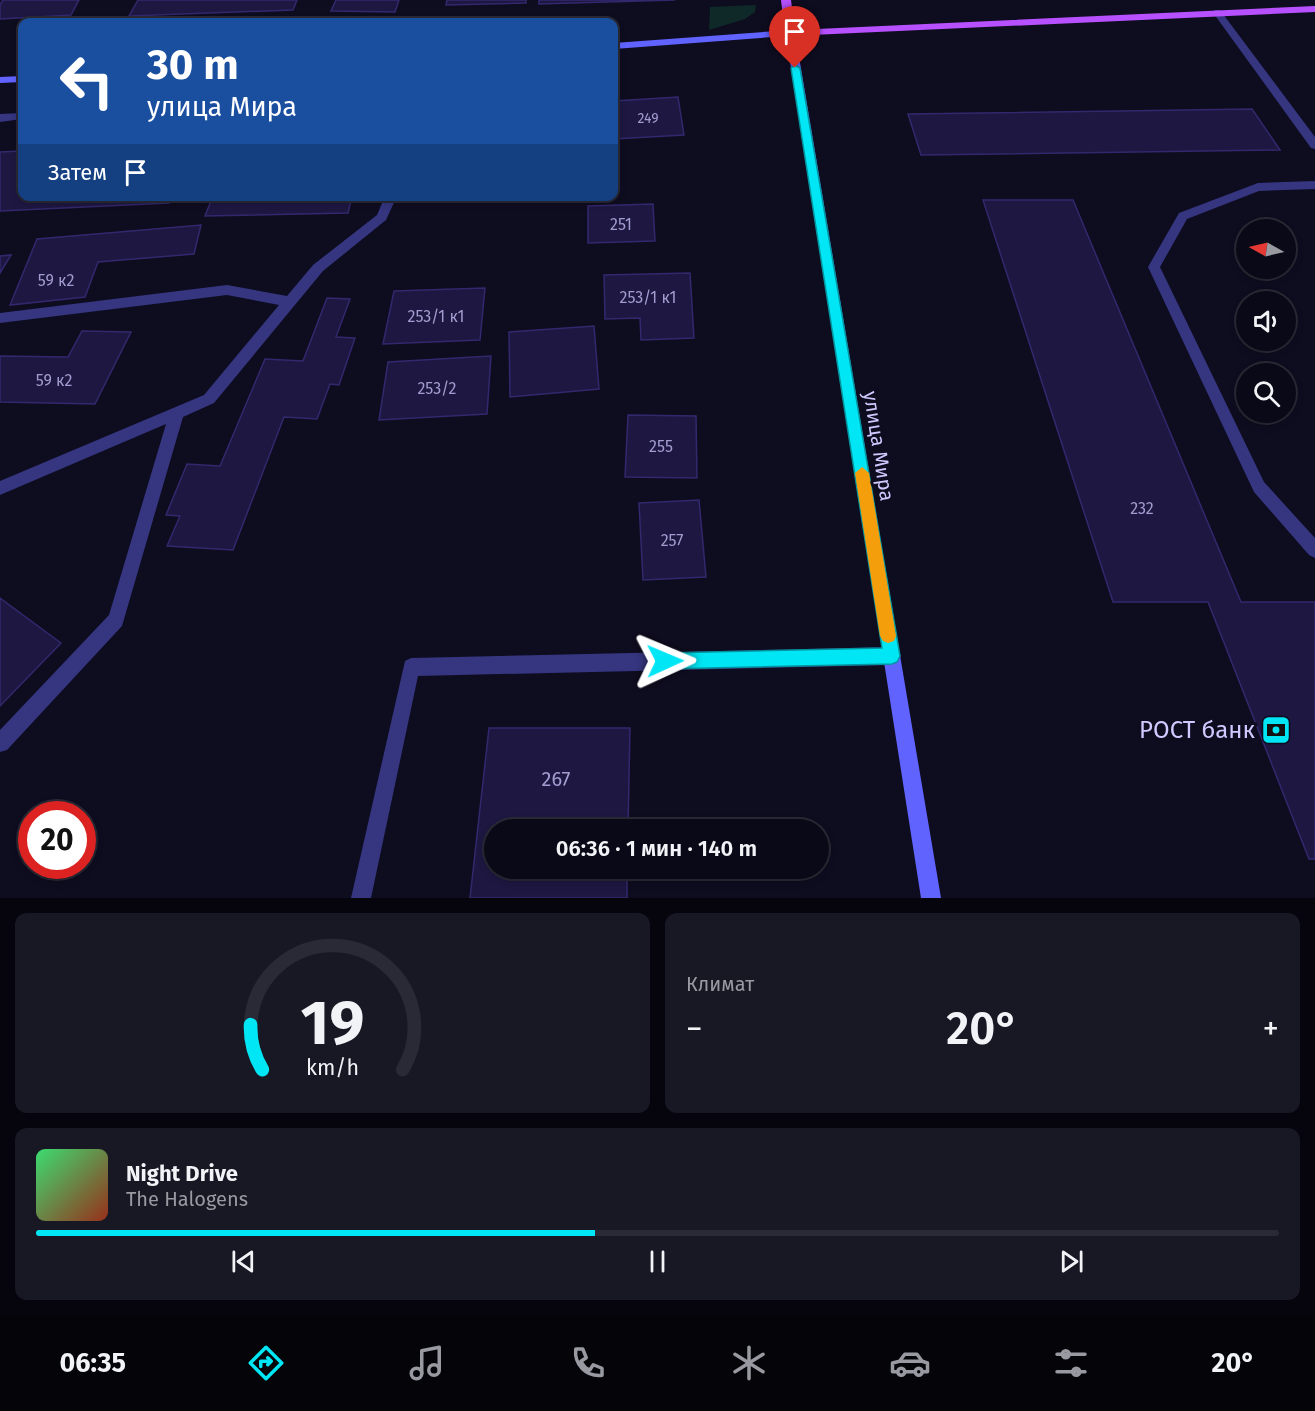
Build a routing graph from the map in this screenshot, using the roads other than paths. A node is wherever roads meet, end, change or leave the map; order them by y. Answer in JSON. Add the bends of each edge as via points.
{"nodes":[{"id":1,"x":786,"y":0,"type":"edge"},
{"id":2,"x":1315,"y":9,"type":"edge"},
{"id":3,"x":1217,"y":12,"type":"junction"},
{"id":4,"x":789,"y":33,"type":"junction"},
{"id":5,"x":618,"y":46,"type":"edge"},
{"id":6,"x":18,"y":79,"type":"edge"},
{"id":7,"x":0,"y":80,"type":"edge"},
{"id":8,"x":18,"y":116,"type":"edge"},
{"id":9,"x":0,"y":118,"type":"edge"},
{"id":10,"x":1315,"y":145,"type":"edge"},
{"id":11,"x":1315,"y":185,"type":"edge"},
{"id":12,"x":389,"y":201,"type":"edge"},
{"id":13,"x":290,"y":302,"type":"junction"},
{"id":14,"x":0,"y":318,"type":"edge"},
{"id":15,"x":177,"y":412,"type":"junction"},
{"id":16,"x":0,"y":488,"type":"edge"},
{"id":17,"x":1315,"y":550,"type":"edge"},
{"id":18,"x":892,"y":656,"type":"junction"},
{"id":19,"x":0,"y":743,"type":"edge"},
{"id":20,"x":361,"y":898,"type":"edge"},
{"id":21,"x":931,"y":898,"type":"edge"}],
"edges":[{"from":1,"to":4,"type":"main road","name":"улица Мира"},
{"from":2,"to":3,"type":"main road"},
{"from":3,"to":4,"type":"main road"},
{"from":3,"to":10,"type":"lane"},
{"from":4,"to":5,"type":"main road"},
{"from":4,"to":18,"type":"main road","name":"улица Мира"},
{"from":6,"to":7,"type":"main road"},
{"from":8,"to":9,"type":"lane"},
{"from":11,"to":17,"type":"lane","via":[[1258,187],[1183,216],[1154,267],[1259,487]]},
{"from":12,"to":13,"type":"lane","via":[[382,217],[318,268]]},
{"from":13,"to":14,"type":"lane","via":[[227,290]]},
{"from":13,"to":15,"type":"lane","via":[[208,399]]},
{"from":15,"to":16,"type":"lane"},
{"from":15,"to":19,"type":"lane","via":[[116,620]]},
{"from":18,"to":20,"type":"lane","via":[[411,667]]},
{"from":18,"to":21,"type":"main road","name":"улица Мира"}]}
